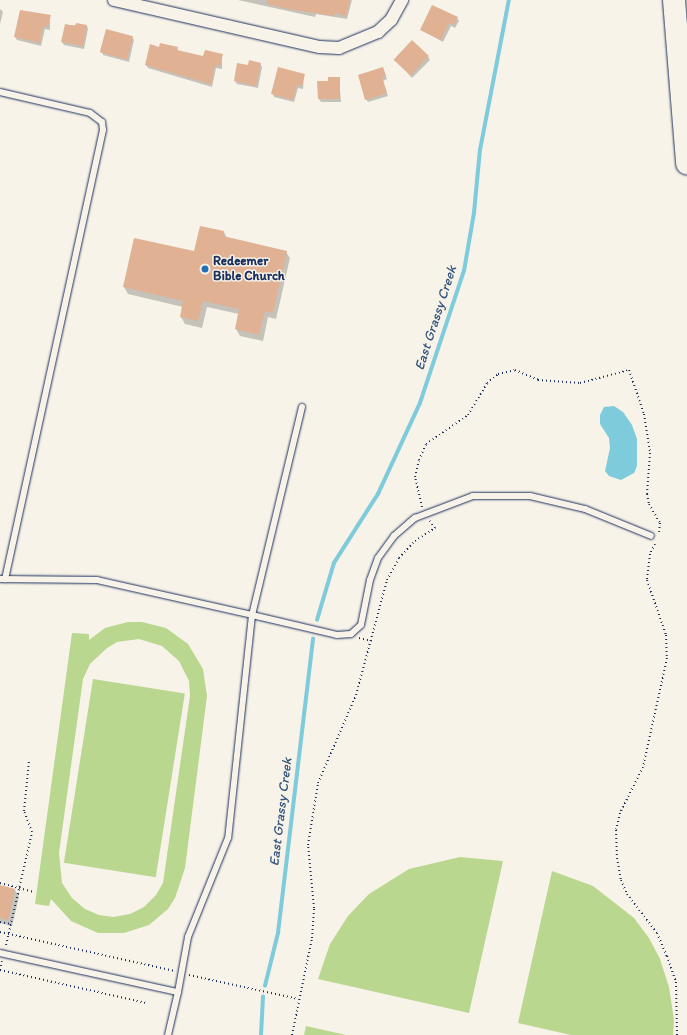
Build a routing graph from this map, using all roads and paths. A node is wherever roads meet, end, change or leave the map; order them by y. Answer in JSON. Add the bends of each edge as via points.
{"nodes":[{"id":1,"x":114,"y":0,"type":"edge"},
{"id":2,"x":402,"y":0,"type":"edge"},
{"id":3,"x":674,"y":0,"type":"edge"},
{"id":4,"x":0,"y":92,"type":"edge"},
{"id":5,"x":687,"y":163,"type":"edge"},
{"id":6,"x":302,"y":407,"type":"dead end"},
{"id":7,"x":425,"y":513,"type":"junction"},
{"id":8,"x":651,"y":536,"type":"dead end"},
{"id":9,"x":3,"y":579,"type":"edge"},
{"id":10,"x":252,"y":615,"type":"junction"},
{"id":11,"x":351,"y":634,"type":"junction"},
{"id":12,"x":372,"y":641,"type":"junction"},
{"id":13,"x":29,"y":761,"type":"dead end"},
{"id":14,"x":0,"y":883,"type":"edge"},
{"id":15,"x":19,"y":888,"type":"junction"},
{"id":16,"x":33,"y":892,"type":"dead end"},
{"id":17,"x":0,"y":922,"type":"edge"},
{"id":18,"x":11,"y":924,"type":"junction"},
{"id":19,"x":0,"y":932,"type":"edge"},
{"id":20,"x":8,"y":934,"type":"junction"},
{"id":21,"x":2,"y":954,"type":"edge"},
{"id":22,"x":0,"y":970,"type":"edge"},
{"id":23,"x":180,"y":973,"type":"junction"},
{"id":24,"x":178,"y":992,"type":"junction"},
{"id":25,"x":298,"y":999,"type":"junction"},
{"id":26,"x":146,"y":1003,"type":"dead end"},
{"id":27,"x":168,"y":1035,"type":"edge"},
{"id":28,"x":292,"y":1035,"type":"edge"},
{"id":29,"x":677,"y":1035,"type":"edge"}],
"edges":[{"from":1,"to":2,"type":"street","via":[[313,45],[339,48],[378,32],[391,20]]},
{"from":3,"to":5,"type":"highway"},
{"from":4,"to":9,"type":"lane","via":[[90,113],[102,122],[103,130]]},
{"from":6,"to":10,"type":"lane"},
{"from":7,"to":8,"type":"lane","via":[[473,496],[530,496],[585,509]]},
{"from":7,"to":11,"type":"lane","via":[[394,536],[378,558],[370,580],[361,625]]},
{"from":7,"to":12,"type":"path","via":[[434,528],[415,541],[399,558],[380,602]]},
{"from":7,"to":29,"type":"path","via":[[420,504],[415,477],[426,444],[468,415],[487,383],[498,374],[514,370],[538,380],[580,384],[629,370],[644,414],[650,453],[647,494],[649,504],[660,523],[660,531],[650,554],[647,580],[666,635],[667,658],[643,767],[620,814],[616,830],[617,858],[620,880],[627,894],[657,933],[676,982]]},
{"from":9,"to":10,"type":"lane","via":[[97,580]]},
{"from":10,"to":11,"type":"lane","via":[[337,635]]},
{"from":10,"to":23,"type":"lane","via":[[228,838],[188,937]]},
{"from":11,"to":12,"type":"path"},
{"from":12,"to":25,"type":"path","via":[[348,716],[318,783],[310,821],[308,845],[314,908],[313,930]]},
{"from":13,"to":15,"type":"path","via":[[24,811],[32,832]]},
{"from":14,"to":15,"type":"path"},
{"from":15,"to":16,"type":"path"},
{"from":15,"to":18,"type":"path"},
{"from":17,"to":18,"type":"path"},
{"from":18,"to":20,"type":"path"},
{"from":19,"to":20,"type":"path"},
{"from":20,"to":21,"type":"path"},
{"from":20,"to":23,"type":"path"},
{"from":21,"to":22,"type":"path"},
{"from":21,"to":24,"type":"lane"},
{"from":22,"to":26,"type":"path"},
{"from":23,"to":24,"type":"lane"},
{"from":23,"to":25,"type":"path"},
{"from":24,"to":27,"type":"lane"},
{"from":25,"to":28,"type":"path"}]}
